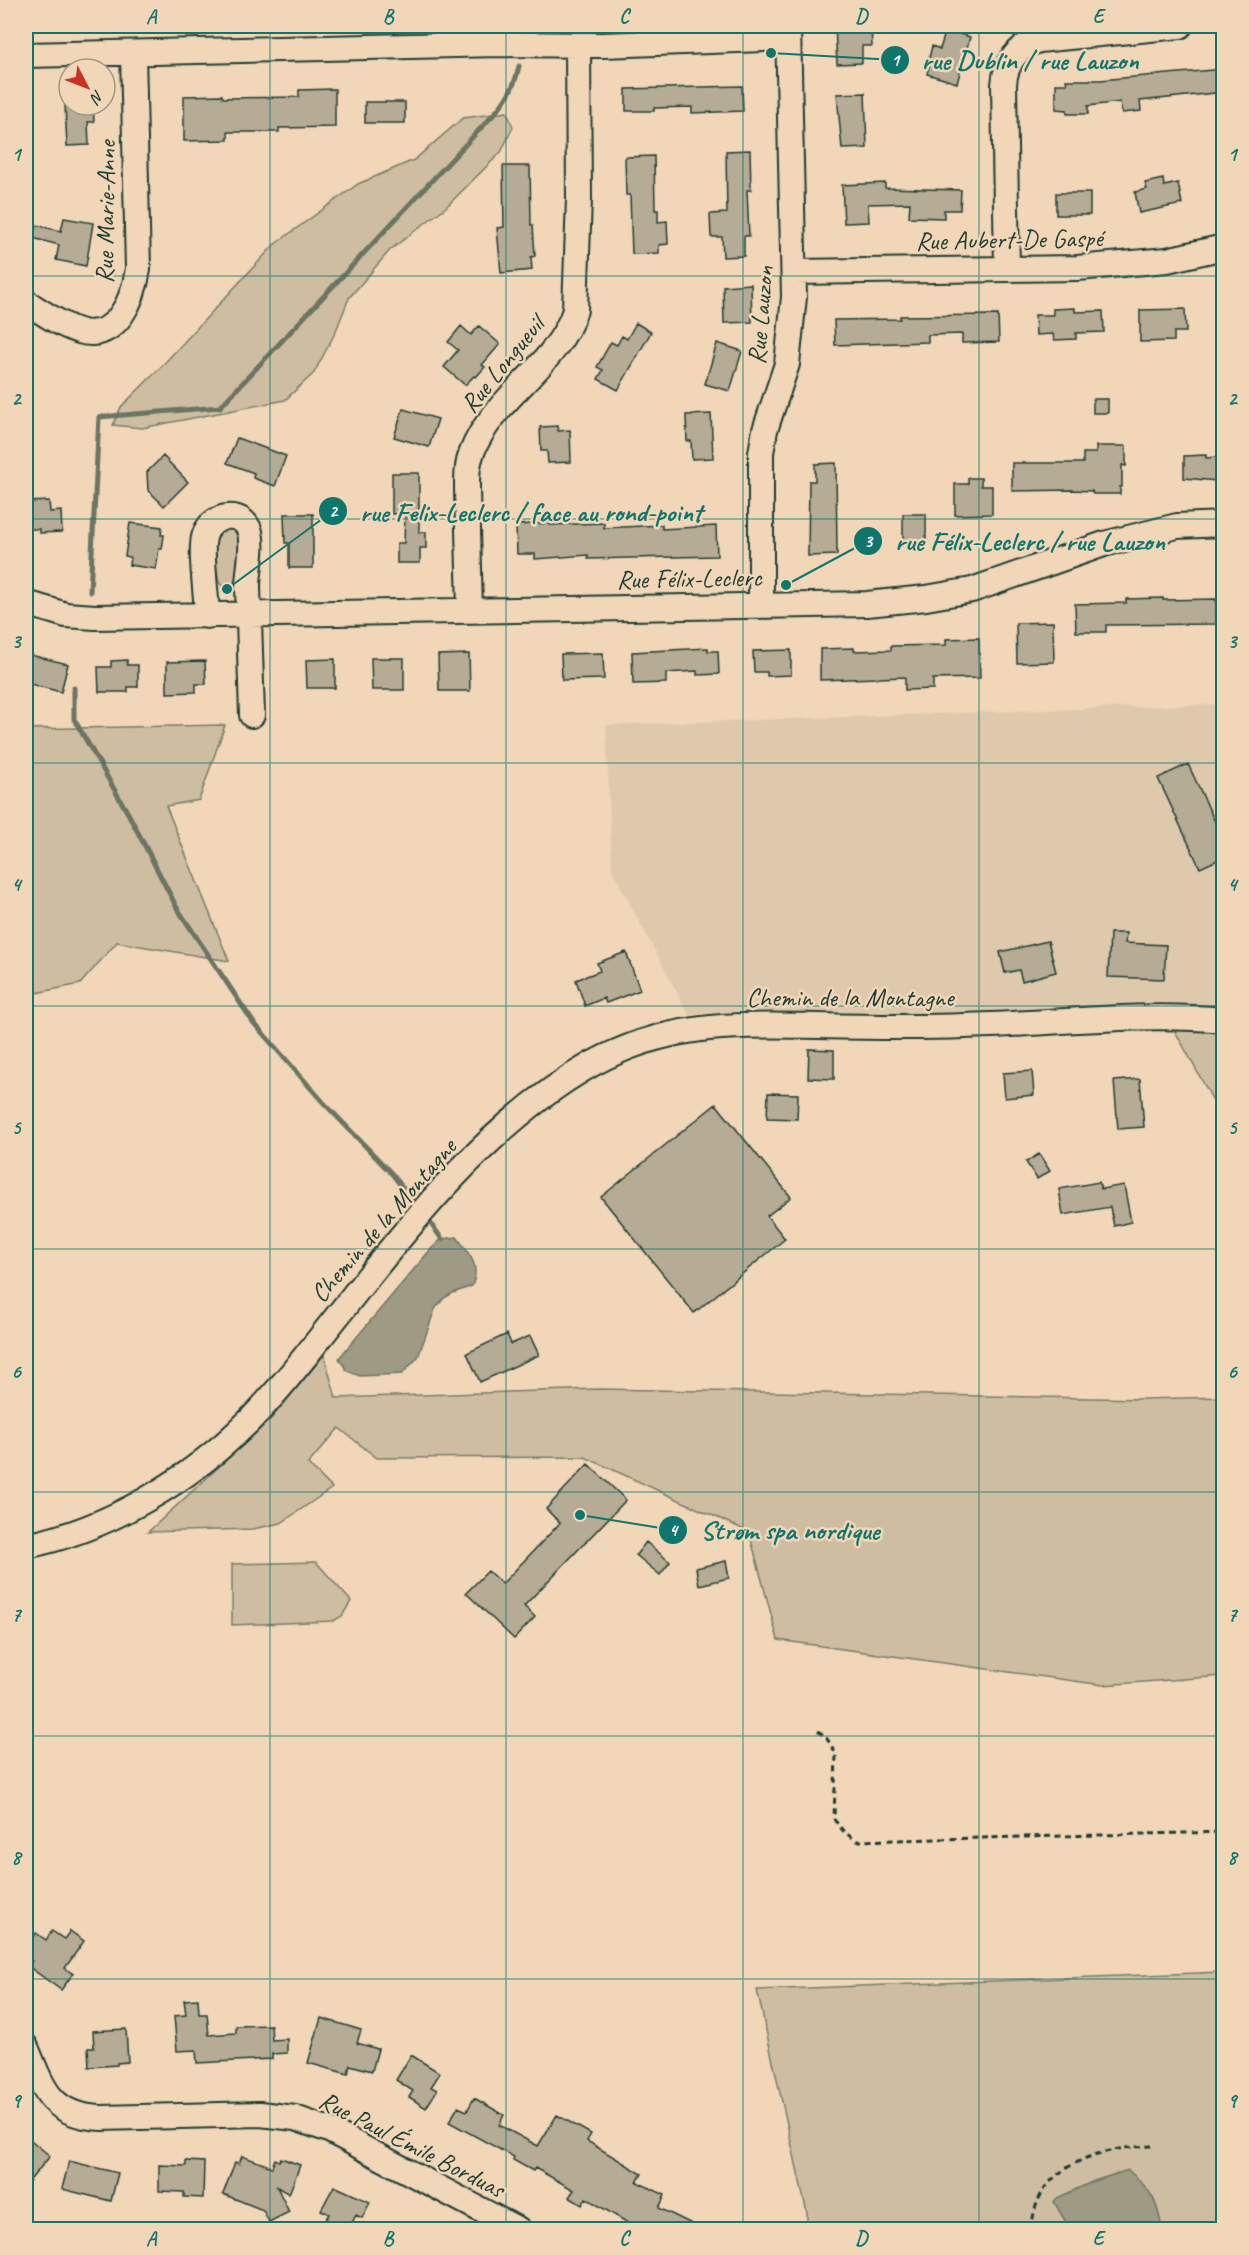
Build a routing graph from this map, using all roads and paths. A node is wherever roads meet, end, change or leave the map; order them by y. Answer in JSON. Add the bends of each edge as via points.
{"nodes":[{"id":1,"x":1180,"y":26,"type":"edge"},
{"id":2,"x":788,"y":32,"type":"edge"},
{"id":3,"x":578,"y":45,"type":"junction"},
{"id":4,"x":133,"y":53,"type":"junction"},
{"id":5,"x":26,"y":55,"type":"edge"},
{"id":6,"x":1224,"y":247,"type":"edge"},
{"id":7,"x":1007,"y":269,"type":"junction"},
{"id":8,"x":795,"y":272,"type":"junction"},
{"id":9,"x":26,"y":302,"type":"edge"},
{"id":10,"x":1224,"y":524,"type":"edge"},
{"id":11,"x":1120,"y":540,"type":"junction"},
{"id":12,"x":1224,"y":540,"type":"edge"},
{"id":13,"x":26,"y":603,"type":"edge"},
{"id":14,"x":761,"y":606,"type":"junction"},
{"id":15,"x":470,"y":610,"type":"junction"},
{"id":16,"x":250,"y":614,"type":"junction"},
{"id":17,"x":207,"y":616,"type":"junction"},
{"id":18,"x":252,"y":715,"type":"dead end"},
{"id":19,"x":1224,"y":1020,"type":"edge"},
{"id":20,"x":26,"y":1546,"type":"edge"},
{"id":21,"x":818,"y":1731,"type":"dead end"},
{"id":22,"x":1224,"y":1832,"type":"edge"},
{"id":23,"x":26,"y":2047,"type":"edge"},
{"id":24,"x":1152,"y":2146,"type":"dead end"},
{"id":25,"x":508,"y":2227,"type":"edge"},
{"id":26,"x":1032,"y":2229,"type":"edge"}],
"edges":[{"from":1,"to":7,"type":"street","via":[[1039,40],[1020,49],[1011,59],[1004,85]]},
{"from":2,"to":3,"type":"street"},
{"from":2,"to":8,"type":"street","name":"Rue Lauzon"},
{"from":3,"to":4,"type":"street"},
{"from":3,"to":15,"type":"street","name":"Rue Longueuil","via":[[575,310],[562,340],[503,406],[471,454],[467,480]]},
{"from":4,"to":5,"type":"street"},
{"from":4,"to":9,"type":"street","name":"Rue Marie-Anne","via":[[138,269],[129,304],[109,328],[89,333],[80,332]]},
{"from":6,"to":7,"type":"street","name":"Rue Aubert-De Gaspé","via":[[1149,263]]},
{"from":7,"to":8,"type":"street","name":"Rue Aubert-De Gaspé"},
{"from":8,"to":14,"type":"street","name":"Rue Lauzon","via":[[789,355],[761,453]]},
{"from":10,"to":11,"type":"street","name":"Rue Félix-Leclerc","via":[[1178,526]]},
{"from":11,"to":12,"type":"street","name":"Rue Félix-Leclerc"},
{"from":11,"to":14,"type":"street","name":"Rue Félix-Leclerc","via":[[955,594],[867,604]]},
{"from":13,"to":17,"type":"street","name":"Rue Félix-Leclerc","via":[[79,616]]},
{"from":14,"to":15,"type":"street","name":"Rue Félix-Leclerc"},
{"from":15,"to":16,"type":"street","name":"Rue Félix-Leclerc"},
{"from":16,"to":17,"type":"street","name":"Rue Félix-Leclerc"},
{"from":16,"to":17,"type":"street","via":[[249,528],[240,520],[222,517],[210,525],[202,543]]},
{"from":16,"to":18,"type":"street"},
{"from":19,"to":20,"type":"street","name":"Chemin de la Montagne","via":[[1180,1017],[966,1026],[734,1025],[683,1030],[634,1044],[576,1074],[493,1140],[409,1226],[267,1401],[215,1453],[156,1494],[116,1515],[67,1536]]},
{"from":21,"to":22,"type":"path","via":[[836,1754],[834,1819],[857,1841]]},
{"from":23,"to":25,"type":"street","name":"Rue Paul Émile Borduas","via":[[43,2088],[76,2114],[101,2118],[260,2114],[295,2118],[329,2130]]},
{"from":24,"to":26,"type":"path","via":[[1102,2151],[1060,2172],[1038,2203]]}]}
